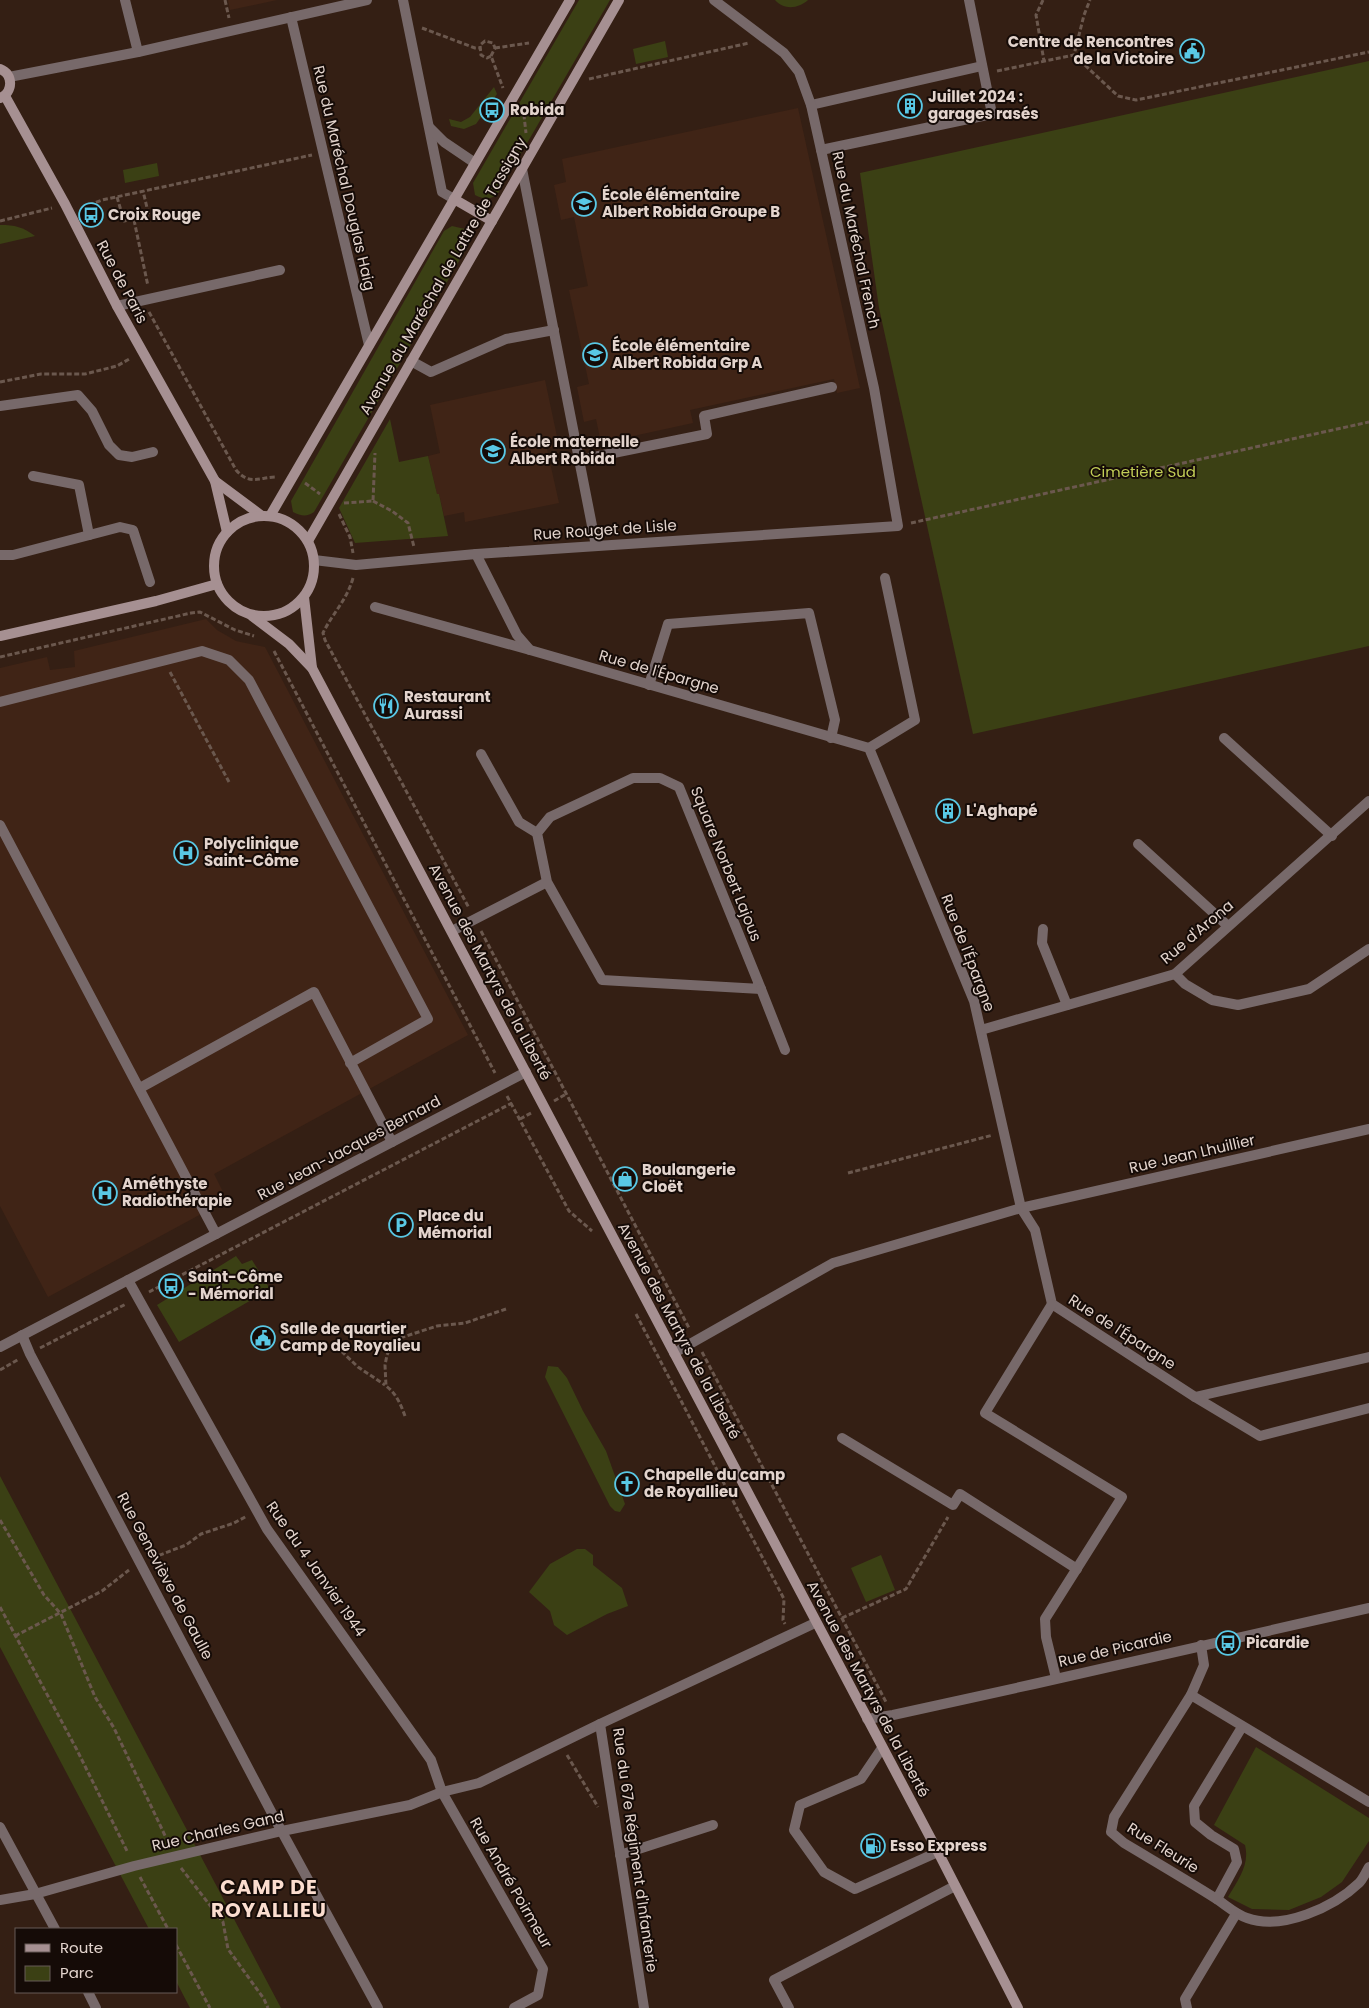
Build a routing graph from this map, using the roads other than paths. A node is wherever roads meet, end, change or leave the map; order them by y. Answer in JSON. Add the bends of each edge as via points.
{"nodes":[{"id":1,"x":125,"y":0,"type":"edge"},
{"id":2,"x":367,"y":0,"type":"edge"},
{"id":3,"x":403,"y":0,"type":"edge"},
{"id":4,"x":570,"y":0,"type":"edge"},
{"id":5,"x":620,"y":0,"type":"edge"},
{"id":6,"x":714,"y":0,"type":"edge"},
{"id":7,"x":969,"y":0,"type":"edge"},
{"id":8,"x":291,"y":17,"type":"junction"},
{"id":9,"x":138,"y":52,"type":"junction"},
{"id":10,"x":0,"y":69,"type":"edge"},
{"id":11,"x":983,"y":70,"type":"junction"},
{"id":12,"x":9,"y":77,"type":"junction"},
{"id":13,"x":2,"y":97,"type":"edge"},
{"id":14,"x":811,"y":105,"type":"junction"},
{"id":15,"x":429,"y":127,"type":"junction"},
{"id":16,"x":821,"y":150,"type":"junction"},
{"id":17,"x":475,"y":163,"type":"junction"},
{"id":18,"x":522,"y":169,"type":"junction"},
{"id":19,"x":454,"y":199,"type":"junction"},
{"id":20,"x":492,"y":222,"type":"junction"},
{"id":21,"x":280,"y":270,"type":"dead end"},
{"id":22,"x":117,"y":306,"type":"junction"},
{"id":23,"x":554,"y":330,"type":"junction"},
{"id":24,"x":369,"y":345,"type":"junction"},
{"id":25,"x":412,"y":362,"type":"junction"},
{"id":26,"x":832,"y":387,"type":"dead end"},
{"id":27,"x":0,"y":406,"type":"edge"},
{"id":28,"x":153,"y":452,"type":"dead end"},
{"id":29,"x":579,"y":460,"type":"junction"},
{"id":30,"x":33,"y":476,"type":"dead end"},
{"id":31,"x":215,"y":481,"type":"junction"},
{"id":32,"x":266,"y":516,"type":"junction"},
{"id":33,"x":898,"y":526,"type":"joint"},
{"id":34,"x":227,"y":532,"type":"junction"},
{"id":35,"x":89,"y":535,"type":"junction"},
{"id":36,"x":308,"y":541,"type":"junction"},
{"id":37,"x":596,"y":546,"type":"junction"},
{"id":38,"x":476,"y":554,"type":"junction"},
{"id":39,"x":0,"y":555,"type":"edge"},
{"id":40,"x":314,"y":560,"type":"junction"},
{"id":41,"x":885,"y":578,"type":"dead end"},
{"id":42,"x":150,"y":582,"type":"dead end"},
{"id":43,"x":217,"y":584,"type":"junction"},
{"id":44,"x":304,"y":597,"type":"junction"},
{"id":45,"x":376,"y":606,"type":"dead end"},
{"id":46,"x":252,"y":616,"type":"junction"},
{"id":47,"x":0,"y":636,"type":"edge"},
{"id":48,"x":530,"y":650,"type":"junction"},
{"id":49,"x":312,"y":668,"type":"junction"},
{"id":50,"x":649,"y":685,"type":"junction"},
{"id":51,"x":0,"y":702,"type":"edge"},
{"id":52,"x":832,"y":738,"type":"junction"},
{"id":53,"x":1224,"y":738,"type":"dead end"},
{"id":54,"x":869,"y":748,"type":"junction"},
{"id":55,"x":481,"y":754,"type":"dead end"},
{"id":56,"x":1369,"y":802,"type":"edge"},
{"id":57,"x":0,"y":824,"type":"edge"},
{"id":58,"x":537,"y":833,"type":"junction"},
{"id":59,"x":1332,"y":836,"type":"junction"},
{"id":60,"x":1138,"y":844,"type":"dead end"},
{"id":61,"x":547,"y":882,"type":"junction"},
{"id":62,"x":1228,"y":926,"type":"junction"},
{"id":63,"x":1044,"y":929,"type":"dead end"},
{"id":64,"x":452,"y":931,"type":"junction"},
{"id":65,"x":1369,"y":949,"type":"edge"},
{"id":66,"x":1175,"y":974,"type":"junction"},
{"id":67,"x":761,"y":988,"type":"junction"},
{"id":68,"x":1067,"y":1005,"type":"junction"},
{"id":69,"x":981,"y":1030,"type":"junction"},
{"id":70,"x":785,"y":1050,"type":"dead end"},
{"id":71,"x":350,"y":1063,"type":"junction"},
{"id":72,"x":526,"y":1072,"type":"junction"},
{"id":73,"x":140,"y":1088,"type":"junction"},
{"id":74,"x":1369,"y":1129,"type":"edge"},
{"id":75,"x":392,"y":1142,"type":"junction"},
{"id":76,"x":1021,"y":1208,"type":"junction"},
{"id":77,"x":216,"y":1234,"type":"junction"},
{"id":78,"x":128,"y":1280,"type":"junction"},
{"id":79,"x":1052,"y":1304,"type":"junction"},
{"id":80,"x":22,"y":1335,"type":"junction"},
{"id":81,"x":0,"y":1347,"type":"edge"},
{"id":82,"x":674,"y":1353,"type":"junction"},
{"id":83,"x":1369,"y":1357,"type":"edge"},
{"id":84,"x":1195,"y":1397,"type":"junction"},
{"id":85,"x":1369,"y":1408,"type":"edge"},
{"id":86,"x":842,"y":1438,"type":"dead end"},
{"id":87,"x":1077,"y":1569,"type":"junction"},
{"id":88,"x":1369,"y":1608,"type":"edge"},
{"id":89,"x":815,"y":1622,"type":"junction"},
{"id":90,"x":1201,"y":1645,"type":"junction"},
{"id":91,"x":1056,"y":1678,"type":"junction"},
{"id":92,"x":1191,"y":1695,"type":"junction"},
{"id":93,"x":867,"y":1719,"type":"junction"},
{"id":94,"x":600,"y":1724,"type":"junction"},
{"id":95,"x":1242,"y":1726,"type":"junction"},
{"id":96,"x":882,"y":1748,"type":"junction"},
{"id":97,"x":442,"y":1792,"type":"junction"},
{"id":98,"x":1369,"y":1802,"type":"edge"},
{"id":99,"x":713,"y":1825,"type":"dead end"},
{"id":100,"x":0,"y":1827,"type":"edge"},
{"id":101,"x":282,"y":1831,"type":"junction"},
{"id":102,"x":938,"y":1852,"type":"junction"},
{"id":103,"x":620,"y":1855,"type":"junction"},
{"id":104,"x":1369,"y":1867,"type":"edge"},
{"id":105,"x":955,"y":1886,"type":"junction"},
{"id":106,"x":35,"y":1894,"type":"junction"},
{"id":107,"x":1217,"y":1899,"type":"junction"},
{"id":108,"x":0,"y":1900,"type":"edge"},
{"id":109,"x":1236,"y":1914,"type":"junction"},
{"id":110,"x":54,"y":1928,"type":"edge"},
{"id":111,"x":88,"y":1993,"type":"edge"},
{"id":112,"x":642,"y":2007,"type":"edge"},
{"id":113,"x":96,"y":2008,"type":"edge"},
{"id":114,"x":378,"y":2008,"type":"edge"},
{"id":115,"x":514,"y":2008,"type":"edge"},
{"id":116,"x":789,"y":2008,"type":"edge"},
{"id":117,"x":1018,"y":2008,"type":"edge"},
{"id":118,"x":1187,"y":2008,"type":"edge"}],
"edges":[{"from":1,"to":9,"type":"street"},
{"from":2,"to":8,"type":"street"},
{"from":3,"to":15,"type":"street"},
{"from":4,"to":17,"type":"street","name":"Avenue du Maréchal de Lattre de Tassigny"},
{"from":5,"to":18,"type":"street","name":"Avenue du Maréchal de Lattre de Tassigny"},
{"from":6,"to":14,"type":"street","name":"Rue du Maréchal French","via":[[784,53],[799,72]]},
{"from":7,"to":11,"type":"street"},
{"from":8,"to":9,"type":"street"},
{"from":8,"to":24,"type":"street","name":"Rue du Maréchal Douglas Haig"},
{"from":9,"to":12,"type":"street"},
{"from":10,"to":12,"type":"street"},
{"from":11,"to":14,"type":"street"},
{"from":11,"to":16,"type":"street","via":[[992,114]]},
{"from":12,"to":13,"type":"street","via":[[9,91]]},
{"from":13,"to":22,"type":"street","name":"Rue de Paris","via":[[68,209]]},
{"from":14,"to":16,"type":"street","name":"Rue du Maréchal French"},
{"from":15,"to":17,"type":"street","via":[[444,142]]},
{"from":15,"to":19,"type":"street","via":[[442,192]]},
{"from":16,"to":33,"type":"street","name":"Rue du Maréchal French","via":[[874,388]]},
{"from":17,"to":19,"type":"street","name":"Avenue du Maréchal de Lattre de Tassigny"},
{"from":18,"to":20,"type":"street","name":"Avenue du Maréchal de Lattre de Tassigny"},
{"from":18,"to":23,"type":"street"},
{"from":19,"to":20,"type":"street"},
{"from":19,"to":24,"type":"street","name":"Avenue du Maréchal de Lattre de Tassigny"},
{"from":20,"to":25,"type":"street","name":"Avenue du Maréchal de Lattre de Tassigny"},
{"from":21,"to":22,"type":"street"},
{"from":22,"to":31,"type":"street","name":"Rue de Paris"},
{"from":23,"to":25,"type":"street","via":[[506,339],[431,372]]},
{"from":23,"to":29,"type":"street"},
{"from":24,"to":32,"type":"street","name":"Avenue du Maréchal de Lattre de Tassigny","via":[[294,475]]},
{"from":25,"to":36,"type":"street","name":"Avenue du Maréchal de Lattre de Tassigny"},
{"from":26,"to":29,"type":"street","via":[[704,416],[707,434]]},
{"from":27,"to":28,"type":"street","via":[[78,395],[92,411],[109,445],[120,455],[132,457]]},
{"from":29,"to":37,"type":"street"},
{"from":30,"to":35,"type":"street","via":[[80,485]]},
{"from":31,"to":32,"type":"street","name":"Rue de Paris"},
{"from":31,"to":34,"type":"street","name":"Rue de Paris"},
{"from":32,"to":34,"type":"street","via":[[252,517]]},
{"from":32,"to":36,"type":"street","via":[[282,519],[296,527]]},
{"from":33,"to":37,"type":"street","name":"Rue Rouget de Lisle"},
{"from":34,"to":43,"type":"street","via":[[214,557],[213,571]]},
{"from":35,"to":39,"type":"street","via":[[13,555]]},
{"from":35,"to":42,"type":"street","via":[[120,528],[133,530]]},
{"from":36,"to":40,"type":"street"},
{"from":37,"to":38,"type":"street","name":"Rue Rouget de Lisle"},
{"from":38,"to":40,"type":"street","name":"Rue Rouget de Lisle","via":[[356,565]]},
{"from":38,"to":48,"type":"street","via":[[517,635]]},
{"from":40,"to":44,"type":"street","via":[[314,576]]},
{"from":41,"to":54,"type":"street","via":[[915,720]]},
{"from":43,"to":46,"type":"street","via":[[225,599]]},
{"from":43,"to":47,"type":"street"},
{"from":44,"to":46,"type":"street","via":[[280,614]]},
{"from":44,"to":49,"type":"street","name":"Avenue des Martyrs de la Liberté"},
{"from":45,"to":48,"type":"street","name":"Rue de l'Épargne"},
{"from":46,"to":49,"type":"street","name":"Avenue des Martyrs de la Liberté","via":[[289,644]]},
{"from":48,"to":50,"type":"street","name":"Rue de l'Épargne"},
{"from":49,"to":64,"type":"street","name":"Avenue des Martyrs de la Liberté"},
{"from":50,"to":52,"type":"street","name":"Rue de l'Épargne"},
{"from":50,"to":52,"type":"street","via":[[668,624],[809,613],[835,720]]},
{"from":51,"to":71,"type":"street","via":[[202,651],[229,660],[249,680],[428,1019]]},
{"from":52,"to":54,"type":"street","name":"Rue de l'Épargne"},
{"from":53,"to":59,"type":"street"},
{"from":54,"to":69,"type":"street","name":"Rue de l'Épargne","via":[[974,1001]]},
{"from":55,"to":58,"type":"street","via":[[519,822]]},
{"from":56,"to":59,"type":"street","name":"Rue d'Arona"},
{"from":57,"to":73,"type":"street"},
{"from":58,"to":61,"type":"street"},
{"from":58,"to":67,"type":"street","name":"Square Norbert Lajous","via":[[550,817],[633,778],[660,778],[679,787]]},
{"from":59,"to":62,"type":"street","name":"Rue d'Arona"},
{"from":60,"to":62,"type":"street"},
{"from":61,"to":64,"type":"street"},
{"from":61,"to":67,"type":"street","via":[[602,980]]},
{"from":62,"to":66,"type":"street","name":"Rue d'Arona"},
{"from":63,"to":68,"type":"street","via":[[1042,943]]},
{"from":64,"to":72,"type":"street","name":"Avenue des Martyrs de la Liberté"},
{"from":65,"to":66,"type":"street","via":[[1309,989],[1238,1005],[1212,1000]]},
{"from":66,"to":68,"type":"street","name":"Rue d'Arona"},
{"from":67,"to":70,"type":"street","name":"Square Norbert Lajous"},
{"from":68,"to":69,"type":"street","name":"Rue d'Arona"},
{"from":69,"to":76,"type":"street","name":"Rue de l'Épargne"},
{"from":71,"to":73,"type":"street","via":[[314,992]]},
{"from":71,"to":75,"type":"street"},
{"from":72,"to":75,"type":"street","name":"Rue Jean-Jacques Bernard"},
{"from":72,"to":82,"type":"street","name":"Avenue des Martyrs de la Liberté"},
{"from":73,"to":77,"type":"street"},
{"from":74,"to":76,"type":"street","name":"Rue Jean Lhuillier"},
{"from":75,"to":77,"type":"street","name":"Rue Jean-Jacques Bernard"},
{"from":76,"to":79,"type":"street","name":"Rue de l'Épargne","via":[[1035,1230]]},
{"from":76,"to":82,"type":"street","name":"Rue Jean Lhuillier","via":[[833,1263]]},
{"from":77,"to":78,"type":"street","name":"Rue Jean-Jacques Bernard"},
{"from":78,"to":80,"type":"street","name":"Rue Jean-Jacques Bernard"},
{"from":78,"to":97,"type":"street","name":"Rue du 4 Janvier 1944","via":[[266,1529],[430,1760]]},
{"from":79,"to":84,"type":"street","name":"Rue de l'Épargne"},
{"from":79,"to":87,"type":"street","via":[[985,1414],[1122,1497]]},
{"from":80,"to":81,"type":"street","name":"Rue Jean-Jacques Bernard"},
{"from":80,"to":101,"type":"street","name":"Rue Geneviève de Gaulle"},
{"from":82,"to":89,"type":"street","name":"Avenue des Martyrs de la Liberté"},
{"from":83,"to":84,"type":"street"},
{"from":84,"to":85,"type":"street","name":"Rue de l'Épargne","via":[[1260,1436]]},
{"from":86,"to":87,"type":"street","via":[[953,1505],[960,1494]]},
{"from":87,"to":91,"type":"street","via":[[1045,1619]]},
{"from":88,"to":90,"type":"street","name":"Rue de Picardie"},
{"from":89,"to":93,"type":"street","name":"Avenue des Martyrs de la Liberté"},
{"from":89,"to":94,"type":"street","name":"Rue du 67e Régiment d'Infanterie"},
{"from":90,"to":91,"type":"street","name":"Rue de Picardie"},
{"from":90,"to":92,"type":"street","name":"Rue Fleurie","via":[[1204,1665]]},
{"from":91,"to":93,"type":"street","name":"Rue de Picardie"},
{"from":92,"to":95,"type":"street"},
{"from":92,"to":107,"type":"street","name":"Rue Fleurie","via":[[1114,1817],[1111,1832]]},
{"from":93,"to":96,"type":"street","name":"Avenue des Martyrs de la Liberté"},
{"from":94,"to":97,"type":"street","name":"Rue Charles Gand","via":[[479,1783]]},
{"from":94,"to":103,"type":"street","name":"Rue du 67e Régiment d'Infanterie"},
{"from":95,"to":98,"type":"street"},
{"from":95,"to":107,"type":"street","via":[[1194,1806],[1195,1822],[1234,1849],[1237,1862]]},
{"from":96,"to":102,"type":"street","name":"Avenue des Martyrs de la Liberté"},
{"from":96,"to":102,"type":"street","via":[[861,1779],[800,1804],[794,1830],[824,1872],[855,1890]]},
{"from":97,"to":101,"type":"street","name":"Rue Charles Gand","via":[[410,1805]]},
{"from":97,"to":115,"type":"street","name":"Rue André Poirmeur","via":[[543,1969],[538,1995]]},
{"from":99,"to":103,"type":"street"},
{"from":100,"to":106,"type":"street"},
{"from":101,"to":106,"type":"street","name":"Rue Charles Gand","via":[[134,1866]]},
{"from":101,"to":114,"type":"street","name":"Rue Geneviève de Gaulle"},
{"from":102,"to":105,"type":"street","name":"Avenue des Martyrs de la Liberté"},
{"from":103,"to":112,"type":"street","name":"Rue du 67e Régiment d'Infanterie"},
{"from":104,"to":109,"type":"street","name":"Rue Fleurie","via":[[1360,1882],[1335,1902],[1308,1914],[1283,1921],[1258,1922]]},
{"from":105,"to":116,"type":"street","via":[[774,1980]]},
{"from":105,"to":117,"type":"street","name":"Avenue des Martyrs de la Liberté"},
{"from":106,"to":108,"type":"street","name":"Rue Charles Gand"},
{"from":106,"to":110,"type":"street"},
{"from":107,"to":109,"type":"street","name":"Rue Fleurie"},
{"from":109,"to":118,"type":"street","via":[[1185,1998]]},
{"from":111,"to":113,"type":"street"}]}
